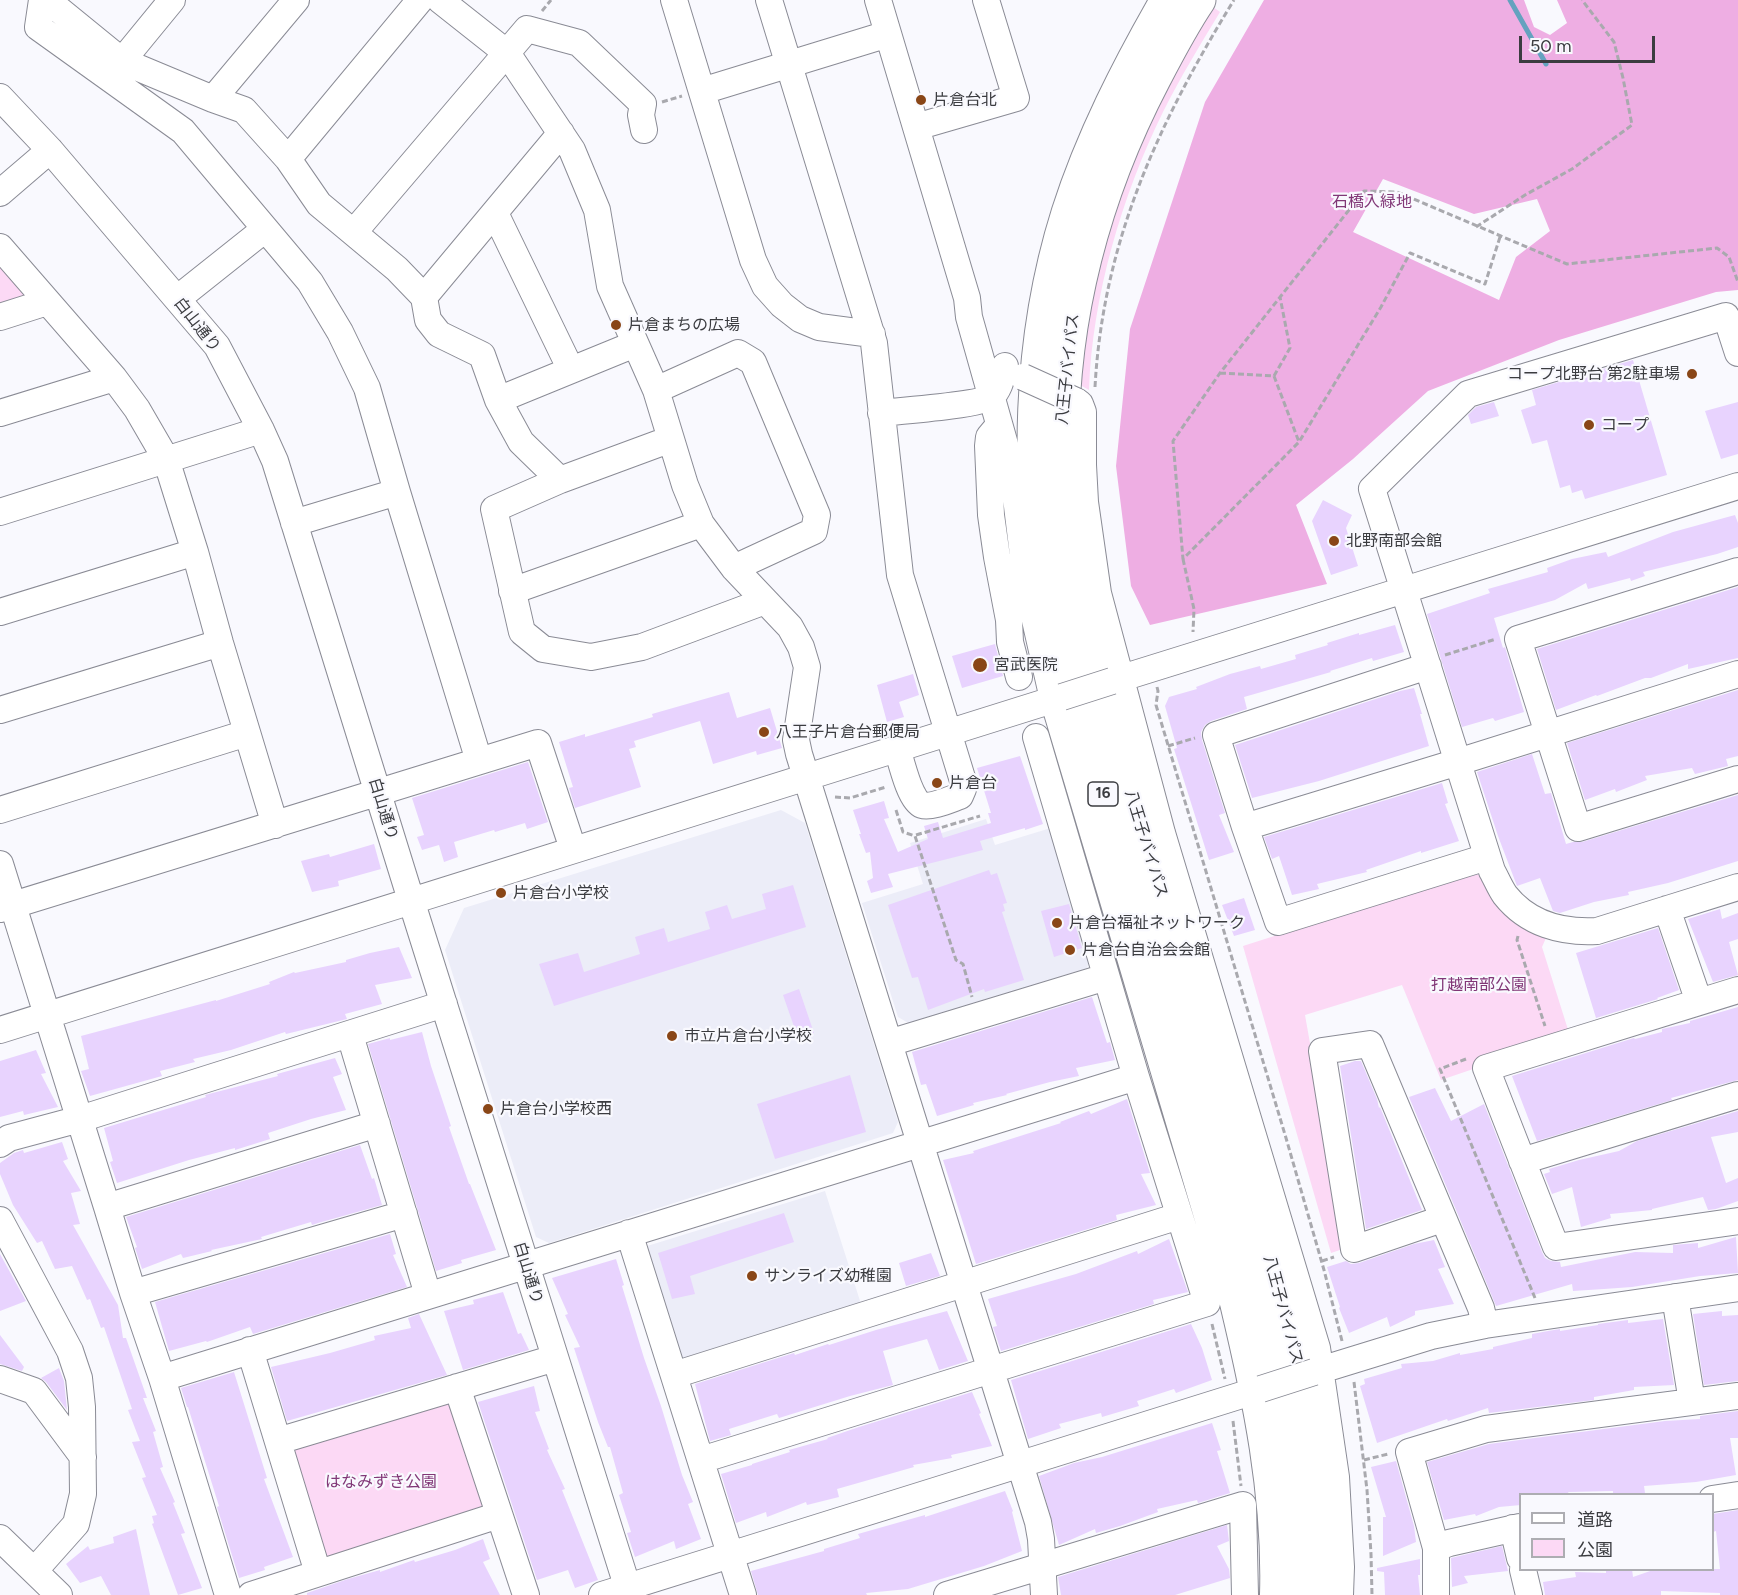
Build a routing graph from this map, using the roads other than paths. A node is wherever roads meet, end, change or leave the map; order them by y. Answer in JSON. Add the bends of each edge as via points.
{"nodes":[{"id":1,"x":42,"y":0,"type":"edge"},
{"id":2,"x":47,"y":0,"type":"edge"},
{"id":3,"x":172,"y":0,"type":"edge"},
{"id":4,"x":296,"y":0,"type":"edge"},
{"id":5,"x":420,"y":0,"type":"edge"},
{"id":6,"x":441,"y":0,"type":"edge"},
{"id":7,"x":674,"y":0,"type":"edge"},
{"id":8,"x":769,"y":0,"type":"edge"},
{"id":9,"x":878,"y":0,"type":"edge"},
{"id":10,"x":986,"y":0,"type":"edge"},
{"id":11,"x":1167,"y":0,"type":"edge"},
{"id":12,"x":1199,"y":0,"type":"edge"},
{"id":13,"x":888,"y":34,"type":"junction"},
{"id":14,"x":507,"y":53,"type":"junction"},
{"id":15,"x":122,"y":61,"type":"junction"},
{"id":16,"x":789,"y":64,"type":"junction"},
{"id":17,"x":702,"y":91,"type":"junction"},
{"id":18,"x":0,"y":97,"type":"edge"},
{"id":19,"x":213,"y":99,"type":"junction"},
{"id":20,"x":916,"y":127,"type":"junction"},
{"id":21,"x":644,"y":130,"type":"dead end"},
{"id":22,"x":561,"y":133,"type":"junction"},
{"id":23,"x":50,"y":150,"type":"junction"},
{"id":24,"x":288,"y":159,"type":"junction"},
{"id":25,"x":0,"y":194,"type":"edge"},
{"id":26,"x":495,"y":213,"type":"junction"},
{"id":27,"x":265,"y":229,"type":"junction"},
{"id":28,"x":354,"y":232,"type":"junction"},
{"id":29,"x":0,"y":247,"type":"edge"},
{"id":30,"x":424,"y":297,"type":"junction"},
{"id":31,"x":967,"y":298,"type":"junction"},
{"id":32,"x":177,"y":299,"type":"junction"},
{"id":33,"x":47,"y":302,"type":"junction"},
{"id":34,"x":0,"y":317,"type":"edge"},
{"id":35,"x":872,"y":334,"type":"junction"},
{"id":36,"x":635,"y":344,"type":"junction"},
{"id":37,"x":1738,"y":353,"type":"edge"},
{"id":38,"x":571,"y":370,"type":"junction"},
{"id":39,"x":1014,"y":371,"type":"junction"},
{"id":40,"x":114,"y":378,"type":"junction"},
{"id":41,"x":656,"y":390,"type":"junction"},
{"id":42,"x":991,"y":398,"type":"junction"},
{"id":43,"x":498,"y":400,"type":"junction"},
{"id":44,"x":0,"y":413,"type":"edge"},
{"id":45,"x":881,"y":413,"type":"junction"},
{"id":46,"x":999,"y":425,"type":"junction"},
{"id":47,"x":261,"y":430,"type":"junction"},
{"id":48,"x":671,"y":439,"type":"junction"},
{"id":49,"x":166,"y":459,"type":"junction"},
{"id":50,"x":560,"y":480,"type":"junction"},
{"id":51,"x":1738,"y":486,"type":"edge"},
{"id":52,"x":397,"y":492,"type":"junction"},
{"id":53,"x":0,"y":512,"type":"edge"},
{"id":54,"x":294,"y":523,"type":"junction"},
{"id":55,"x":701,"y":524,"type":"junction"},
{"id":56,"x":195,"y":552,"type":"junction"},
{"id":57,"x":1023,"y":555,"type":"junction"},
{"id":58,"x":997,"y":558,"type":"junction"},
{"id":59,"x":734,"y":568,"type":"junction"},
{"id":60,"x":1738,"y":571,"type":"edge"},
{"id":61,"x":1404,"y":590,"type":"junction"},
{"id":62,"x":512,"y":591,"type":"junction"},
{"id":63,"x":765,"y":601,"type":"junction"},
{"id":64,"x":0,"y":612,"type":"edge"},
{"id":65,"x":220,"y":643,"type":"junction"},
{"id":66,"x":1427,"y":663,"type":"junction"},
{"id":67,"x":1738,"y":674,"type":"edge"},
{"id":68,"x":1019,"y":677,"type":"dead end"},
{"id":69,"x":1117,"y":680,"type":"junction"},
{"id":70,"x":1058,"y":698,"type":"junction"},
{"id":71,"x":0,"y":710,"type":"edge"},
{"id":72,"x":948,"y":732,"type":"junction"},
{"id":73,"x":247,"y":734,"type":"junction"},
{"id":74,"x":1549,"y":734,"type":"junction"},
{"id":75,"x":1036,"y":737,"type":"dead end"},
{"id":76,"x":897,"y":748,"type":"junction"},
{"id":77,"x":479,"y":761,"type":"junction"},
{"id":78,"x":1458,"y":762,"type":"junction"},
{"id":79,"x":806,"y":777,"type":"junction"},
{"id":80,"x":1738,"y":779,"type":"edge"},
{"id":81,"x":378,"y":793,"type":"junction"},
{"id":82,"x":0,"y":810,"type":"edge"},
{"id":83,"x":275,"y":825,"type":"junction"},
{"id":84,"x":1245,"y":827,"type":"junction"},
{"id":85,"x":573,"y":849,"type":"junction"},
{"id":86,"x":1098,"y":853,"type":"junction"},
{"id":87,"x":1487,"y":857,"type":"junction"},
{"id":88,"x":1072,"y":860,"type":"junction"},
{"id":89,"x":0,"y":864,"type":"edge"},
{"id":90,"x":1738,"y":887,"type":"edge"},
{"id":91,"x":411,"y":900,"type":"junction"},
{"id":92,"x":6,"y":907,"type":"edge"},
{"id":93,"x":1667,"y":909,"type":"junction"},
{"id":94,"x":1106,"y":977,"type":"junction"},
{"id":95,"x":1738,"y":990,"type":"edge"},
{"id":96,"x":1699,"y":1002,"type":"junction"},
{"id":97,"x":444,"y":1004,"type":"junction"},
{"id":98,"x":48,"y":1015,"type":"junction"},
{"id":99,"x":0,"y":1030,"type":"edge"},
{"id":100,"x":350,"y":1035,"type":"junction"},
{"id":101,"x":889,"y":1043,"type":"junction"},
{"id":102,"x":1136,"y":1077,"type":"junction"},
{"id":103,"x":1738,"y":1095,"type":"edge"},
{"id":104,"x":80,"y":1119,"type":"junction"},
{"id":105,"x":377,"y":1124,"type":"junction"},
{"id":106,"x":0,"y":1144,"type":"edge"},
{"id":107,"x":920,"y":1144,"type":"junction"},
{"id":108,"x":1522,"y":1161,"type":"junction"},
{"id":109,"x":107,"y":1207,"type":"junction"},
{"id":110,"x":404,"y":1214,"type":"junction"},
{"id":111,"x":1179,"y":1216,"type":"junction"},
{"id":112,"x":1442,"y":1219,"type":"junction"},
{"id":113,"x":0,"y":1220,"type":"edge"},
{"id":114,"x":1738,"y":1221,"type":"edge"},
{"id":115,"x":629,"y":1233,"type":"junction"},
{"id":116,"x":526,"y":1265,"type":"junction"},
{"id":117,"x":964,"y":1284,"type":"junction"},
{"id":118,"x":1738,"y":1288,"type":"edge"},
{"id":119,"x":133,"y":1293,"type":"junction"},
{"id":120,"x":428,"y":1295,"type":"junction"},
{"id":121,"x":1675,"y":1297,"type":"junction"},
{"id":122,"x":1485,"y":1325,"type":"junction"},
{"id":123,"x":250,"y":1350,"type":"junction"},
{"id":124,"x":555,"y":1358,"type":"junction"},
{"id":125,"x":991,"y":1370,"type":"junction"},
{"id":126,"x":1318,"y":1371,"type":"junction"},
{"id":127,"x":674,"y":1375,"type":"junction"},
{"id":128,"x":162,"y":1378,"type":"junction"},
{"id":129,"x":0,"y":1379,"type":"edge"},
{"id":130,"x":457,"y":1387,"type":"junction"},
{"id":131,"x":1257,"y":1390,"type":"junction"},
{"id":132,"x":1738,"y":1396,"type":"edge"},
{"id":133,"x":1692,"y":1402,"type":"junction"},
{"id":134,"x":278,"y":1441,"type":"junction"},
{"id":135,"x":83,"y":1457,"type":"junction"},
{"id":136,"x":701,"y":1460,"type":"junction"},
{"id":137,"x":1020,"y":1464,"type":"junction"},
{"id":138,"x":1738,"y":1495,"type":"edge"},
{"id":139,"x":1714,"y":1499,"type":"edge"},
{"id":140,"x":499,"y":1515,"type":"junction"},
{"id":141,"x":1517,"y":1528,"type":"edge"},
{"id":142,"x":0,"y":1538,"type":"edge"},
{"id":143,"x":1519,"y":1543,"type":"edge"},
{"id":144,"x":1436,"y":1548,"type":"junction"},
{"id":145,"x":730,"y":1555,"type":"junction"},
{"id":146,"x":1043,"y":1567,"type":"junction"},
{"id":147,"x":35,"y":1570,"type":"junction"},
{"id":148,"x":1523,"y":1571,"type":"edge"},
{"id":149,"x":318,"y":1573,"type":"junction"},
{"id":150,"x":628,"y":1591,"type":"edge"},
{"id":151,"x":59,"y":1595,"type":"edge"},
{"id":152,"x":228,"y":1595,"type":"edge"},
{"id":153,"x":251,"y":1595,"type":"edge"},
{"id":154,"x":526,"y":1595,"type":"edge"},
{"id":155,"x":602,"y":1595,"type":"edge"},
{"id":156,"x":743,"y":1595,"type":"edge"},
{"id":157,"x":947,"y":1595,"type":"edge"},
{"id":158,"x":1044,"y":1595,"type":"edge"},
{"id":159,"x":1244,"y":1595,"type":"edge"},
{"id":160,"x":1273,"y":1595,"type":"edge"},
{"id":161,"x":1294,"y":1595,"type":"edge"},
{"id":162,"x":1320,"y":1595,"type":"edge"},
{"id":163,"x":1340,"y":1595,"type":"edge"},
{"id":164,"x":1436,"y":1595,"type":"edge"},
{"id":165,"x":1529,"y":1595,"type":"edge"}],
"edges":[{"from":1,"to":27,"type":"street","via":[[38,27],[183,131]]},
{"from":2,"to":15,"type":"street"},
{"from":3,"to":15,"type":"street"},
{"from":4,"to":19,"type":"street"},
{"from":5,"to":24,"type":"street"},
{"from":6,"to":14,"type":"street"},
{"from":7,"to":17,"type":"street"},
{"from":8,"to":16,"type":"street"},
{"from":9,"to":13,"type":"street"},
{"from":10,"to":20,"type":"street","via":[[1016,98]]},
{"from":11,"to":161,"type":"highway","name":"八王子バイパス","number":"16","via":[[1097,135],[1068,215],[1053,272],[1038,362],[1038,514],[1051,607],[1065,662],[1267,1352],[1286,1452]]},
{"from":12,"to":162,"type":"highway","name":"八王子バイパス","number":"16","via":[[1122,144],[1094,224],[1065,367],[1064,502],[1078,602],[1091,656],[1294,1346],[1316,1486]]},
{"from":13,"to":16,"type":"street"},
{"from":13,"to":20,"type":"street"},
{"from":14,"to":21,"type":"street","via":[[527,29],[579,43],[648,104],[641,115]]},
{"from":14,"to":22,"type":"street"},
{"from":14,"to":28,"type":"street"},
{"from":15,"to":19,"type":"street"},
{"from":16,"to":17,"type":"street"},
{"from":16,"to":35,"type":"street"},
{"from":17,"to":35,"type":"street","via":[[753,260],[765,286],[800,319],[819,327]]},
{"from":18,"to":23,"type":"street","name":"白山通り"},
{"from":19,"to":24,"type":"street","via":[[244,110]]},
{"from":20,"to":31,"type":"street"},
{"from":22,"to":26,"type":"street"},
{"from":22,"to":36,"type":"street","via":[[597,210],[610,286]]},
{"from":23,"to":25,"type":"street"},
{"from":23,"to":32,"type":"street","name":"白山通り"},
{"from":24,"to":28,"type":"street","via":[[319,204]]},
{"from":26,"to":30,"type":"street"},
{"from":26,"to":38,"type":"street"},
{"from":27,"to":32,"type":"street"},
{"from":27,"to":52,"type":"street","via":[[310,282],[340,332],[367,388]]},
{"from":28,"to":30,"type":"street"},
{"from":29,"to":33,"type":"street"},
{"from":30,"to":43,"type":"street","via":[[428,320],[439,334],[482,355]]},
{"from":31,"to":39,"type":"street"},
{"from":31,"to":42,"type":"street"},
{"from":32,"to":47,"type":"street","name":"白山通り","via":[[217,346]]},
{"from":33,"to":34,"type":"street"},
{"from":33,"to":40,"type":"street"},
{"from":35,"to":45,"type":"street"},
{"from":36,"to":38,"type":"street"},
{"from":36,"to":41,"type":"street"},
{"from":37,"to":61,"type":"street","via":[[1726,316],[1468,394],[1372,489]]},
{"from":38,"to":43,"type":"street"},
{"from":39,"to":42,"type":"street"},
{"from":39,"to":69,"type":"street","bridge":true,"via":[[1085,396],[1080,404],[1085,502],[1098,593]]},
{"from":40,"to":44,"type":"street"},
{"from":40,"to":49,"type":"street"},
{"from":41,"to":48,"type":"street"},
{"from":41,"to":59,"type":"street","via":[[738,353],[753,362],[817,515],[814,531]]},
{"from":42,"to":45,"type":"street"},
{"from":42,"to":46,"type":"street"},
{"from":43,"to":50,"type":"street","via":[[522,442]]},
{"from":45,"to":72,"type":"street","via":[[900,575]]},
{"from":46,"to":57,"type":"street","via":[[1013,473]]},
{"from":46,"to":58,"type":"street","via":[[989,437],[988,446]]},
{"from":47,"to":49,"type":"street"},
{"from":47,"to":54,"type":"street","name":"白山通り"},
{"from":48,"to":50,"type":"street"},
{"from":48,"to":55,"type":"street","via":[[684,485]]},
{"from":49,"to":53,"type":"street"},
{"from":49,"to":56,"type":"street"},
{"from":50,"to":62,"type":"street","via":[[494,509]]},
{"from":51,"to":61,"type":"street"},
{"from":52,"to":54,"type":"street"},
{"from":52,"to":77,"type":"street"},
{"from":54,"to":81,"type":"street","name":"白山通り"},
{"from":55,"to":59,"type":"street"},
{"from":55,"to":62,"type":"street"},
{"from":56,"to":64,"type":"street"},
{"from":56,"to":65,"type":"street"},
{"from":57,"to":58,"type":"street"},
{"from":57,"to":70,"type":"street","via":[[1033,611]]},
{"from":58,"to":68,"type":"street"},
{"from":59,"to":63,"type":"street"},
{"from":60,"to":74,"type":"street","via":[[1518,639]]},
{"from":61,"to":66,"type":"street"},
{"from":61,"to":69,"type":"street"},
{"from":62,"to":63,"type":"street","via":[[522,632],[543,649],[591,657],[642,647]]},
{"from":63,"to":79,"type":"street","via":[[790,627],[807,667],[796,740]]},
{"from":65,"to":71,"type":"street"},
{"from":65,"to":73,"type":"street"},
{"from":66,"to":78,"type":"street"},
{"from":66,"to":84,"type":"street","via":[[1216,735]]},
{"from":67,"to":74,"type":"street"},
{"from":69,"to":70,"type":"street","bridge":true},
{"from":69,"to":126,"type":"street","via":[[1303,1298],[1317,1348]]},
{"from":70,"to":72,"type":"street"},
{"from":70,"to":86,"type":"street"},
{"from":72,"to":76,"type":"street"},
{"from":72,"to":76,"type":"street","via":[[963,789],[960,796],[929,806],[914,798]]},
{"from":73,"to":82,"type":"street"},
{"from":73,"to":83,"type":"street"},
{"from":74,"to":78,"type":"street"},
{"from":74,"to":80,"type":"street","via":[[1578,828]]},
{"from":75,"to":88,"type":"street"},
{"from":76,"to":79,"type":"street"},
{"from":77,"to":81,"type":"street"},
{"from":77,"to":85,"type":"street","via":[[538,743]]},
{"from":78,"to":84,"type":"street"},
{"from":78,"to":87,"type":"street"},
{"from":79,"to":85,"type":"street"},
{"from":79,"to":101,"type":"street"},
{"from":81,"to":83,"type":"street"},
{"from":81,"to":91,"type":"street","name":"白山通り"},
{"from":83,"to":92,"type":"street"},
{"from":84,"to":87,"type":"street","via":[[1278,922]]},
{"from":85,"to":91,"type":"street"},
{"from":86,"to":88,"type":"street"},
{"from":86,"to":131,"type":"street"},
{"from":87,"to":93,"type":"street","via":[[1505,895],[1526,915],[1548,926],[1576,932],[1597,931]]},
{"from":88,"to":94,"type":"street"},
{"from":89,"to":92,"type":"street"},
{"from":90,"to":93,"type":"street"},
{"from":91,"to":97,"type":"street","name":"白山通り"},
{"from":91,"to":98,"type":"street"},
{"from":92,"to":98,"type":"street"},
{"from":93,"to":96,"type":"street"},
{"from":94,"to":101,"type":"street"},
{"from":94,"to":102,"type":"street"},
{"from":95,"to":96,"type":"street"},
{"from":96,"to":108,"type":"street","via":[[1486,1068]]},
{"from":97,"to":100,"type":"street"},
{"from":97,"to":116,"type":"street","name":"白山通り"},
{"from":98,"to":99,"type":"street"},
{"from":98,"to":104,"type":"street"},
{"from":100,"to":104,"type":"street"},
{"from":100,"to":105,"type":"street"},
{"from":101,"to":107,"type":"street"},
{"from":102,"to":107,"type":"street"},
{"from":102,"to":111,"type":"street"},
{"from":103,"to":108,"type":"street"},
{"from":104,"to":106,"type":"street","via":[[9,1138]]},
{"from":104,"to":109,"type":"street"},
{"from":105,"to":109,"type":"street"},
{"from":105,"to":110,"type":"street"},
{"from":107,"to":115,"type":"street"},
{"from":107,"to":117,"type":"street"},
{"from":108,"to":114,"type":"street","via":[[1556,1247]]},
{"from":109,"to":119,"type":"street"},
{"from":110,"to":119,"type":"street"},
{"from":110,"to":120,"type":"street"},
{"from":111,"to":117,"type":"street"},
{"from":111,"to":125,"type":"street","via":[[1207,1303]]},
{"from":112,"to":112,"type":"street","via":[[1370,1044],[1322,1051],[1354,1249]]},
{"from":112,"to":122,"type":"street"},
{"from":113,"to":135,"type":"street","via":[[70,1351],[79,1378]]},
{"from":115,"to":116,"type":"street"},
{"from":115,"to":127,"type":"street"},
{"from":116,"to":120,"type":"street"},
{"from":116,"to":124,"type":"street","name":"白山通り"},
{"from":117,"to":125,"type":"street"},
{"from":117,"to":127,"type":"street"},
{"from":118,"to":121,"type":"street"},
{"from":119,"to":128,"type":"street"},
{"from":120,"to":123,"type":"street"},
{"from":121,"to":122,"type":"street"},
{"from":121,"to":133,"type":"street"},
{"from":122,"to":126,"type":"street","via":[[1431,1336]]},
{"from":123,"to":128,"type":"street"},
{"from":123,"to":134,"type":"street"},
{"from":124,"to":130,"type":"street"},
{"from":124,"to":150,"type":"street","name":"白山通り"},
{"from":125,"to":136,"type":"street"},
{"from":125,"to":137,"type":"street"},
{"from":126,"to":131,"type":"street","bridge":true},
{"from":126,"to":163,"type":"street","via":[[1336,1477]]},
{"from":127,"to":136,"type":"street"},
{"from":128,"to":152,"type":"street"},
{"from":129,"to":135,"type":"street","via":[[34,1391]]},
{"from":130,"to":134,"type":"street"},
{"from":130,"to":140,"type":"street"},
{"from":131,"to":137,"type":"street"},
{"from":131,"to":160,"type":"street","via":[[1270,1504]]},
{"from":132,"to":133,"type":"street"},
{"from":133,"to":144,"type":"street","via":[[1486,1429],[1409,1452]]},
{"from":134,"to":149,"type":"street"},
{"from":135,"to":147,"type":"street","via":[[83,1494],[76,1524]]},
{"from":136,"to":145,"type":"street"},
{"from":137,"to":145,"type":"street"},
{"from":137,"to":146,"type":"street","via":[[1038,1522]]},
{"from":138,"to":139,"type":"street"},
{"from":140,"to":149,"type":"street"},
{"from":140,"to":154,"type":"street"},
{"from":141,"to":143,"type":"street"},
{"from":141,"to":144,"type":"street"},
{"from":142,"to":147,"type":"street"},
{"from":144,"to":164,"type":"street"},
{"from":145,"to":150,"type":"street"},
{"from":145,"to":156,"type":"street"},
{"from":146,"to":157,"type":"street"},
{"from":146,"to":158,"type":"street"},
{"from":146,"to":159,"type":"street","via":[[1243,1505]]},
{"from":147,"to":151,"type":"street"},
{"from":148,"to":165,"type":"street"},
{"from":149,"to":153,"type":"street"},
{"from":150,"to":155,"type":"street"}]}
